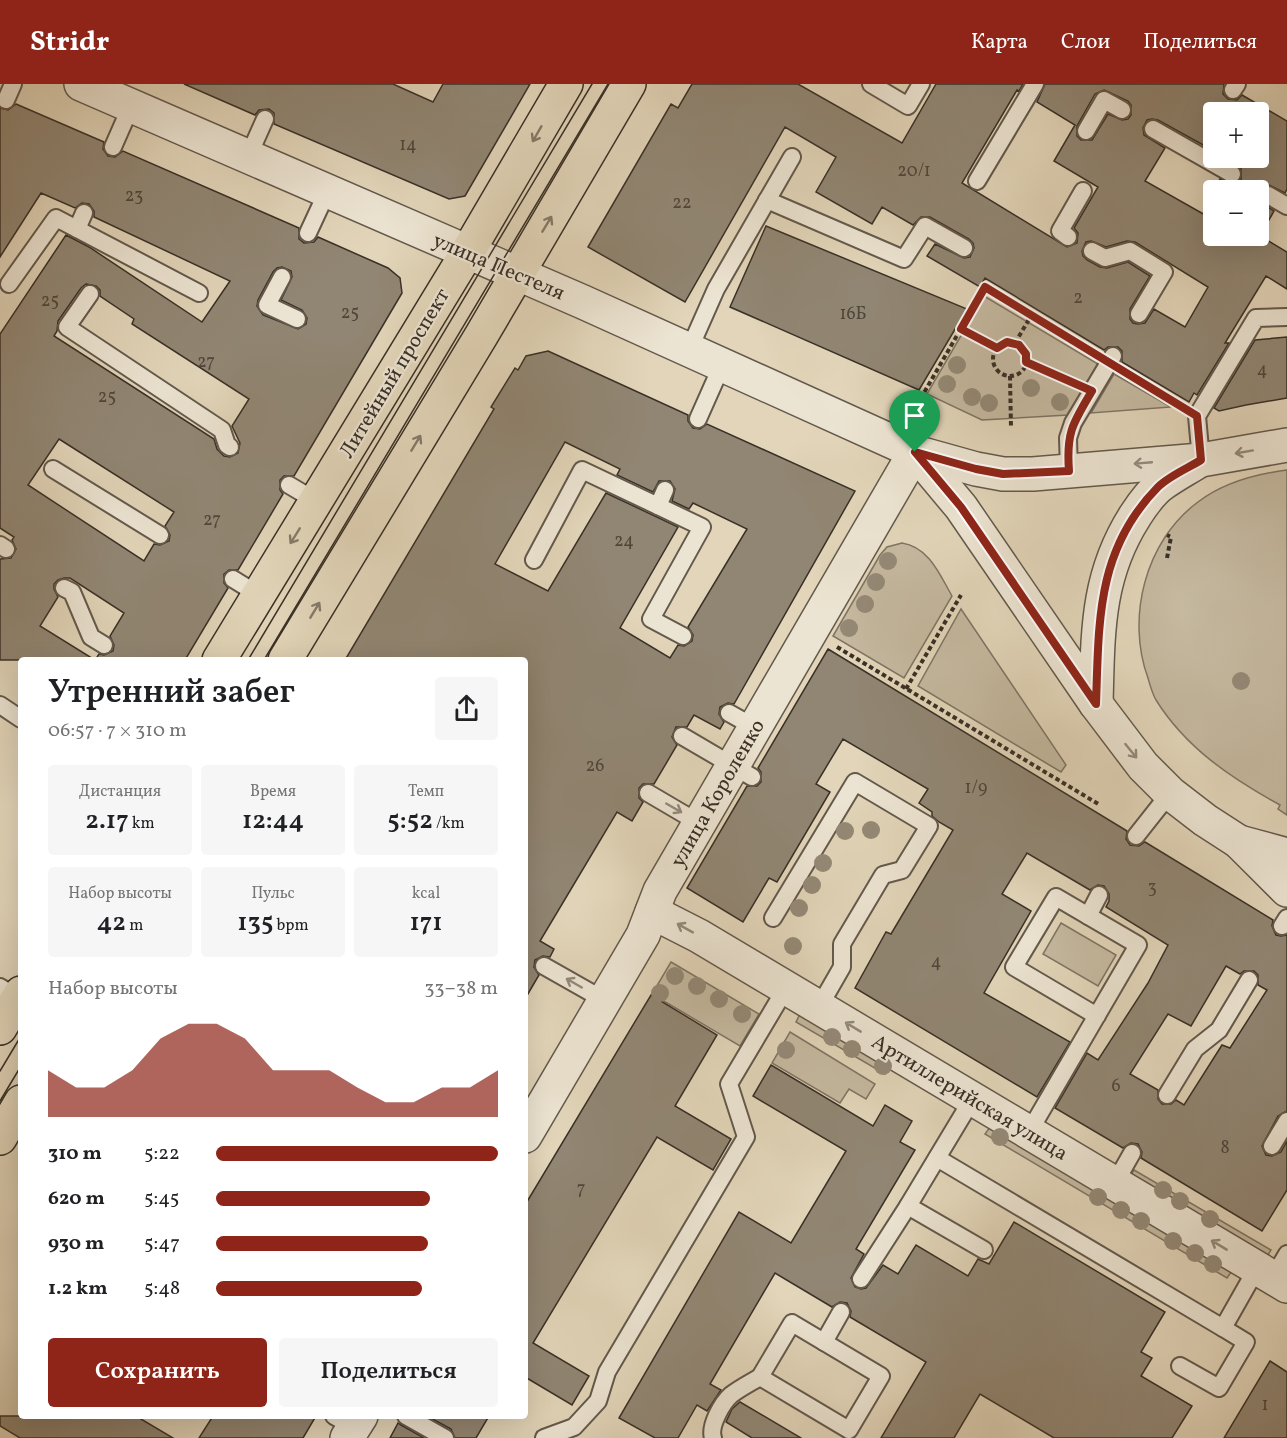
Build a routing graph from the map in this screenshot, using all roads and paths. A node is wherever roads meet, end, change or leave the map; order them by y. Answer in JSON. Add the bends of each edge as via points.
{"nodes":[{"id":1,"x":81,"y":84,"type":"edge"},
{"id":2,"x":566,"y":84,"type":"edge"},
{"id":3,"x":629,"y":84,"type":"edge"},
{"id":4,"x":871,"y":84,"type":"edge"},
{"id":5,"x":921,"y":84,"type":"edge"},
{"id":6,"x":1035,"y":84,"type":"edge"},
{"id":7,"x":131,"y":106,"type":"junction"},
{"id":8,"x":1122,"y":110,"type":"dead end"},
{"id":9,"x":265,"y":119,"type":"dead end"},
{"id":10,"x":1154,"y":129,"type":"dead end"},
{"id":11,"x":1086,"y":131,"type":"dead end"},
{"id":12,"x":113,"y":147,"type":"dead end"},
{"id":13,"x":248,"y":157,"type":"junction"},
{"id":14,"x":792,"y":157,"type":"dead end"},
{"id":15,"x":1232,"y":174,"type":"dead end"},
{"id":16,"x":977,"y":181,"type":"dead end"},
{"id":17,"x":1083,"y":191,"type":"dead end"},
{"id":18,"x":327,"y":192,"type":"junction"},
{"id":19,"x":1269,"y":196,"type":"edge"},
{"id":20,"x":767,"y":200,"type":"junction"},
{"id":21,"x":1287,"y":206,"type":"edge"},
{"id":22,"x":84,"y":213,"type":"dead end"},
{"id":23,"x":77,"y":229,"type":"junction"},
{"id":24,"x":308,"y":232,"type":"dead end"},
{"id":25,"x":1068,"y":237,"type":"dead end"},
{"id":26,"x":963,"y":248,"type":"dead end"},
{"id":27,"x":1092,"y":250,"type":"dead end"},
{"id":28,"x":467,"y":252,"type":"junction"},
{"id":29,"x":517,"y":274,"type":"junction"},
{"id":30,"x":282,"y":277,"type":"dead end"},
{"id":31,"x":9,"y":284,"type":"dead end"},
{"id":32,"x":199,"y":293,"type":"dead end"},
{"id":33,"x":90,"y":294,"type":"dead end"},
{"id":34,"x":1139,"y":314,"type":"dead end"},
{"id":35,"x":1031,"y":316,"type":"junction"},
{"id":36,"x":1287,"y":317,"type":"edge"},
{"id":37,"x":297,"y":319,"type":"dead end"},
{"id":38,"x":961,"y":329,"type":"junction"},
{"id":39,"x":1015,"y":344,"type":"junction"},
{"id":40,"x":997,"y":348,"type":"junction"},
{"id":41,"x":689,"y":350,"type":"junction"},
{"id":42,"x":1111,"y":359,"type":"junction"},
{"id":43,"x":1026,"y":362,"type":"junction"},
{"id":44,"x":722,"y":365,"type":"junction"},
{"id":45,"x":1010,"y":376,"type":"junction"},
{"id":46,"x":1092,"y":391,"type":"junction"},
{"id":47,"x":917,"y":405,"type":"dead end"},
{"id":48,"x":1197,"y":416,"type":"junction"},
{"id":49,"x":698,"y":419,"type":"dead end"},
{"id":50,"x":1011,"y":428,"type":"dead end"},
{"id":51,"x":1287,"y":445,"type":"edge"},
{"id":52,"x":230,"y":447,"type":"dead end"},
{"id":53,"x":915,"y":452,"type":"junction"},
{"id":54,"x":1201,"y":460,"type":"junction"},
{"id":55,"x":53,"y":469,"type":"dead end"},
{"id":56,"x":1069,"y":471,"type":"junction"},
{"id":57,"x":289,"y":485,"type":"dead end"},
{"id":58,"x":665,"y":490,"type":"dead end"},
{"id":59,"x":316,"y":501,"type":"junction"},
{"id":60,"x":658,"y":506,"type":"junction"},
{"id":61,"x":160,"y":535,"type":"dead end"},
{"id":62,"x":1167,"y":535,"type":"dead end"},
{"id":63,"x":1167,"y":558,"type":"dead end"},
{"id":64,"x":534,"y":560,"type":"dead end"},
{"id":65,"x":64,"y":588,"type":"dead end"},
{"id":66,"x":961,"y":595,"type":"dead end"},
{"id":67,"x":683,"y":636,"type":"dead end"},
{"id":68,"x":104,"y":645,"type":"dead end"},
{"id":69,"x":833,"y":645,"type":"dead end"},
{"id":70,"x":220,"y":657,"type":"edge"},
{"id":71,"x":287,"y":657,"type":"edge"},
{"id":72,"x":906,"y":688,"type":"junction"},
{"id":73,"x":1096,"y":704,"type":"junction"},
{"id":74,"x":0,"y":705,"type":"edge"},
{"id":75,"x":18,"y":717,"type":"edge"},
{"id":76,"x":682,"y":736,"type":"dead end"},
{"id":77,"x":742,"y":771,"type":"junction"},
{"id":78,"x":648,"y":793,"type":"dead end"},
{"id":79,"x":1170,"y":793,"type":"junction"},
{"id":80,"x":1100,"y":805,"type":"dead end"},
{"id":81,"x":699,"y":823,"type":"junction"},
{"id":82,"x":1136,"y":836,"type":"dead end"},
{"id":83,"x":1239,"y":842,"type":"junction"},
{"id":84,"x":1287,"y":855,"type":"edge"},
{"id":85,"x":1287,"y":890,"type":"edge"},
{"id":86,"x":1099,"y":896,"type":"dead end"},
{"id":87,"x":652,"y":912,"type":"junction"},
{"id":88,"x":1088,"y":916,"type":"junction"},
{"id":89,"x":772,"y":918,"type":"dead end"},
{"id":90,"x":544,"y":966,"type":"dead end"},
{"id":91,"x":1249,"y":980,"type":"dead end"},
{"id":92,"x":786,"y":988,"type":"junction"},
{"id":93,"x":13,"y":993,"type":"edge"},
{"id":94,"x":604,"y":1000,"type":"junction"},
{"id":95,"x":819,"y":1007,"type":"junction"},
{"id":96,"x":1097,"y":1016,"type":"junction"},
{"id":97,"x":0,"y":1028,"type":"edge"},
{"id":98,"x":535,"y":1095,"type":"edge"},
{"id":99,"x":1167,"y":1095,"type":"dead end"},
{"id":100,"x":972,"y":1098,"type":"junction"},
{"id":101,"x":18,"y":1107,"type":"edge"},
{"id":102,"x":1287,"y":1121,"type":"edge"},
{"id":103,"x":528,"y":1124,"type":"edge"},
{"id":104,"x":1029,"y":1132,"type":"junction"},
{"id":105,"x":0,"y":1138,"type":"edge"},
{"id":106,"x":1272,"y":1146,"type":"dead end"},
{"id":107,"x":1132,"y":1153,"type":"dead end"},
{"id":108,"x":937,"y":1158,"type":"junction"},
{"id":109,"x":1115,"y":1183,"type":"junction"},
{"id":110,"x":909,"y":1206,"type":"junction"},
{"id":111,"x":984,"y":1250,"type":"dead end"},
{"id":112,"x":1276,"y":1271,"type":"edge"},
{"id":113,"x":861,"y":1279,"type":"dead end"},
{"id":114,"x":841,"y":1312,"type":"dead end"},
{"id":115,"x":1223,"y":1328,"type":"junction"},
{"id":116,"x":824,"y":1342,"type":"junction"},
{"id":117,"x":1180,"y":1366,"type":"dead end"},
{"id":118,"x":760,"y":1377,"type":"junction"},
{"id":119,"x":411,"y":1419,"type":"edge"},
{"id":120,"x":850,"y":1434,"type":"edge"},
{"id":121,"x":445,"y":1438,"type":"edge"},
{"id":122,"x":544,"y":1438,"type":"edge"},
{"id":123,"x":713,"y":1438,"type":"edge"}],
"edges":[{"from":1,"to":7,"type":"street","name":"улица Пестеля"},
{"from":2,"to":28,"type":"main road","name":"Литейный проспект","one_way":true},
{"from":29,"to":3,"type":"main road","one_way":true},
{"from":4,"to":5,"type":"lane","via":[[908,106]]},
{"from":6,"to":16,"type":"lane"},
{"from":7,"to":12,"type":"lane"},
{"from":7,"to":13,"type":"street","name":"улица Пестеля"},
{"from":8,"to":11,"type":"lane","via":[[1104,100]]},
{"from":9,"to":13,"type":"lane"},
{"from":10,"to":15,"type":"lane","via":[[1198,150]]},
{"from":13,"to":18,"type":"street","name":"улица Пестеля"},
{"from":14,"to":20,"type":"lane"},
{"from":17,"to":25,"type":"lane","via":[[1060,231]]},
{"from":18,"to":24,"type":"lane"},
{"from":18,"to":28,"type":"street","name":"улица Пестеля"},
{"from":19,"to":21,"type":"lane"},
{"from":20,"to":26,"type":"lane","via":[[904,259],[925,226]]},
{"from":20,"to":41,"type":"lane","via":[[716,289]]},
{"from":22,"to":23,"type":"lane"},
{"from":23,"to":31,"type":"lane","via":[[56,218]]},
{"from":23,"to":32,"type":"lane"},
{"from":27,"to":34,"type":"lane","via":[[1105,258],[1130,251],[1164,272]]},
{"from":28,"to":29,"type":"street","name":"улица Пестеля"},
{"from":28,"to":59,"type":"main road","name":"Литейный проспект"},
{"from":29,"to":41,"type":"street","name":"улица Пестеля"},
{"from":71,"to":29,"type":"main road","one_way":true},
{"from":30,"to":37,"type":"lane","via":[[267,305]]},
{"from":33,"to":52,"type":"lane","via":[[67,327],[222,430]]},
{"from":35,"to":38,"type":"path","via":[[985,287]]},
{"from":35,"to":39,"type":"path"},
{"from":35,"to":42,"type":"path"},
{"from":36,"to":48,"type":"lane","via":[[1256,318]]},
{"from":38,"to":40,"type":"path"},
{"from":38,"to":47,"type":"path"},
{"from":39,"to":40,"type":"path","via":[[1007,342]]},
{"from":39,"to":43,"type":"path","via":[[1024,351]]},
{"from":40,"to":45,"type":"path","via":[[994,364],[998,371]]},
{"from":41,"to":44,"type":"street","name":"улица Пестеля"},
{"from":42,"to":46,"type":"lane"},
{"from":42,"to":48,"type":"path"},
{"from":43,"to":45,"type":"path","via":[[1022,371]]},
{"from":43,"to":46,"type":"path"},
{"from":44,"to":49,"type":"lane"},
{"from":44,"to":53,"type":"street","name":"улица Пестеля"},
{"from":45,"to":50,"type":"path"},
{"from":46,"to":56,"type":"lane","via":[[1068,438]]},
{"from":48,"to":54,"type":"lane"},
{"from":51,"to":54,"type":"street","name":"улица Пестеля","one_way":true},
{"from":53,"to":56,"type":"street","name":"улица Пестеля","via":[[1003,474]]},
{"from":53,"to":73,"type":"street","via":[[961,507]]},
{"from":53,"to":77,"type":"street","name":"улица Короленко","via":[[742,720]]},
{"from":54,"to":56,"type":"street","name":"улица Пестеля","one_way":true},
{"from":54,"to":73,"type":"street","via":[[1160,485],[1122,536],[1109,567],[1099,616]]},
{"from":55,"to":61,"type":"lane"},
{"from":57,"to":59,"type":"lane"},
{"from":58,"to":60,"type":"lane"},
{"from":59,"to":70,"type":"main road","name":"Литейный проспект","one_way":true,"via":[[246,587]]},
{"from":60,"to":64,"type":"lane","via":[[582,470]]},
{"from":60,"to":67,"type":"lane","via":[[702,527],[651,619]]},
{"from":62,"to":63,"type":"path","via":[[1171,537]]},
{"from":65,"to":68,"type":"lane","via":[[72,592],[91,637]]},
{"from":66,"to":72,"type":"path"},
{"from":69,"to":72,"type":"path"},
{"from":72,"to":80,"type":"path"},
{"from":73,"to":79,"type":"street","one_way":true},
{"from":74,"to":75,"type":"lane"},
{"from":76,"to":77,"type":"lane"},
{"from":77,"to":81,"type":"street","name":"улица Короленко"},
{"from":78,"to":81,"type":"lane","one_way":true},
{"from":79,"to":82,"type":"lane"},
{"from":79,"to":83,"type":"street"},
{"from":81,"to":87,"type":"street","name":"улица Короленко"},
{"from":83,"to":84,"type":"street"},
{"from":83,"to":85,"type":"street"},
{"from":86,"to":88,"type":"lane"},
{"from":92,"to":87,"type":"street","name":"Артиллерийская улица","one_way":true},
{"from":87,"to":94,"type":"street","name":"улица Короленко","via":[[643,935]]},
{"from":88,"to":96,"type":"lane","via":[[1138,945]]},
{"from":88,"to":96,"type":"lane","via":[[1056,897],[1014,967]]},
{"from":89,"to":95,"type":"lane","via":[[824,818],[855,782],[929,826],[902,870],[883,875],[842,944],[842,967]]},
{"from":94,"to":90,"type":"lane","one_way":true},
{"from":91,"to":99,"type":"lane","via":[[1219,1030],[1195,1049]]},
{"from":92,"to":95,"type":"street","name":"Артиллерийская улица"},
{"from":92,"to":122,"type":"lane","via":[[729,1084],[746,1137],[607,1372],[598,1401],[574,1427]]},
{"from":93,"to":97,"type":"main road"},
{"from":94,"to":98,"type":"street","name":"улица Короленко"},
{"from":100,"to":95,"type":"street","name":"Артиллерийская улица","one_way":true},
{"from":96,"to":104,"type":"lane"},
{"from":98,"to":103,"type":"street","name":"улица Короленко"},
{"from":100,"to":104,"type":"street","name":"Артиллерийская улица"},
{"from":100,"to":108,"type":"lane"},
{"from":101,"to":105,"type":"main road"},
{"from":102,"to":106,"type":"lane"},
{"from":104,"to":109,"type":"street","name":"Артиллерийская улица"},
{"from":107,"to":109,"type":"lane"},
{"from":108,"to":110,"type":"lane"},
{"from":108,"to":115,"type":"lane"},
{"from":112,"to":109,"type":"street","name":"Артиллерийская улица","one_way":true},
{"from":110,"to":111,"type":"lane"},
{"from":110,"to":113,"type":"lane"},
{"from":112,"to":115,"type":"lane"},
{"from":114,"to":116,"type":"lane"},
{"from":115,"to":117,"type":"lane","via":[[1245,1342],[1219,1388]]},
{"from":116,"to":118,"type":"lane","via":[[792,1323]]},
{"from":116,"to":120,"type":"lane","via":[[881,1376]]},
{"from":118,"to":120,"type":"lane"},
{"from":118,"to":123,"type":"lane","via":[[729,1397],[716,1420]]},
{"from":119,"to":121,"type":"lane"}]}
